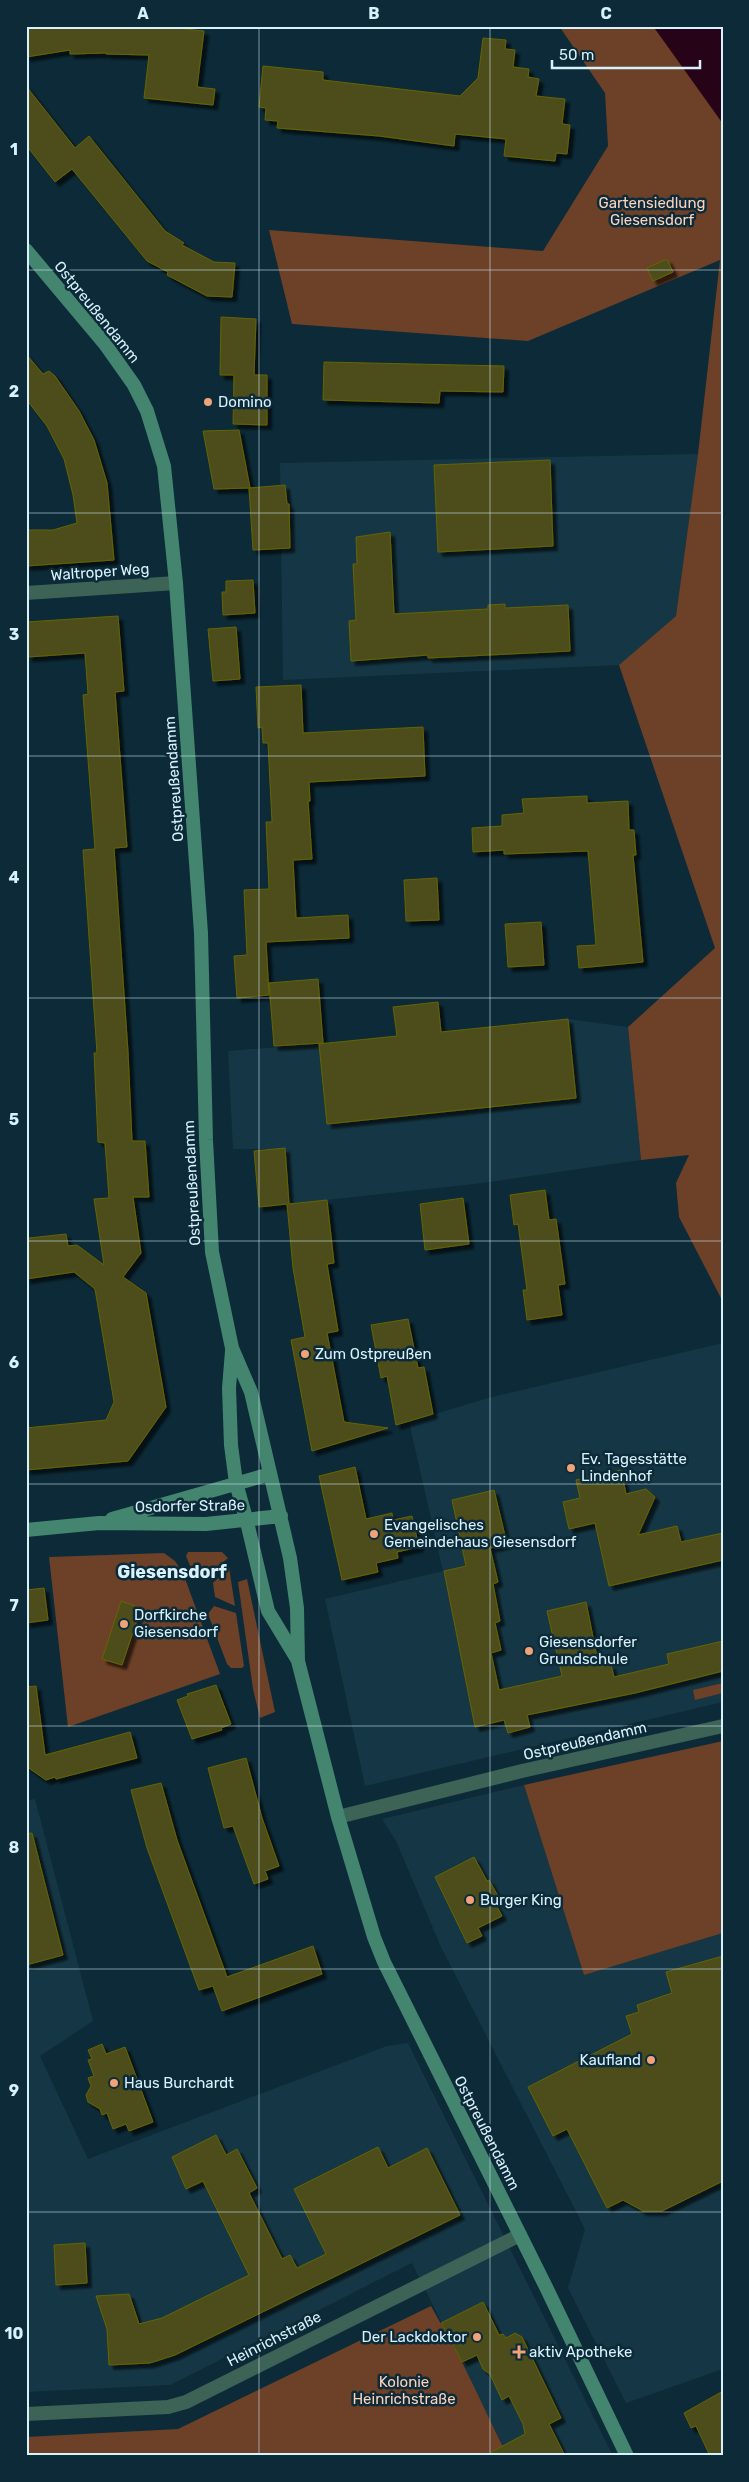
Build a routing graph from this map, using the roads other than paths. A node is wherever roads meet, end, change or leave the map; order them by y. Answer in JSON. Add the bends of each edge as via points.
{"nodes":[{"id":1,"x":26,"y":250,"type":"edge"},
{"id":2,"x":176,"y":583,"type":"junction"},
{"id":3,"x":26,"y":593,"type":"edge"},
{"id":4,"x":232,"y":1348,"type":"junction"},
{"id":5,"x":270,"y":1474,"type":"junction"},
{"id":6,"x":236,"y":1483,"type":"junction"},
{"id":7,"x":281,"y":1516,"type":"junction"},
{"id":8,"x":247,"y":1522,"type":"junction"},
{"id":9,"x":99,"y":1523,"type":"junction"},
{"id":10,"x":26,"y":1530,"type":"edge"},
{"id":11,"x":298,"y":1661,"type":"junction"},
{"id":12,"x":723,"y":1726,"type":"edge"},
{"id":13,"x":338,"y":1817,"type":"junction"},
{"id":14,"x":520,"y":2235,"type":"junction"},
{"id":15,"x":26,"y":2414,"type":"edge"},
{"id":16,"x":627,"y":2456,"type":"edge"}],
"edges":[{"from":1,"to":2,"type":"main road","name":"Ostpreußendamm","via":[[105,344],[134,385],[147,411],[159,444],[167,485]]},
{"from":2,"to":3,"type":"street","name":"Waltroper Weg"},
{"from":2,"to":4,"type":"main road","name":"Ostpreußendamm","via":[[201,933],[209,1218],[218,1287]]},
{"from":4,"to":5,"type":"main road","name":"Ostpreußendamm","via":[[251,1392]]},
{"from":4,"to":6,"type":"main road","name":"Ostpreußendamm","via":[[229,1388]]},
{"from":5,"to":6,"type":"main road","name":"Osdorfer Straße"},
{"from":5,"to":7,"type":"main road","name":"Ostpreußendamm"},
{"from":6,"to":8,"type":"main road","name":"Ostpreußendamm"},
{"from":6,"to":9,"type":"main road","name":"Osdorfer Straße"},
{"from":7,"to":8,"type":"main road","name":"Osdorfer Straße"},
{"from":7,"to":11,"type":"main road","name":"Ostpreußendamm","via":[[297,1608]]},
{"from":8,"to":9,"type":"main road","name":"Osdorfer Straße"},
{"from":8,"to":11,"type":"main road","name":"Ostpreußendamm","via":[[268,1611]]},
{"from":9,"to":10,"type":"main road","name":"Osdorfer Straße"},
{"from":11,"to":13,"type":"main road","name":"Ostpreußendamm"},
{"from":12,"to":13,"type":"street","name":"Ostpreußendamm"},
{"from":13,"to":14,"type":"main road","name":"Ostpreußendamm","via":[[381,1954]]},
{"from":14,"to":15,"type":"street","name":"Heinrichstraße","via":[[186,2402],[168,2407]]},
{"from":14,"to":16,"type":"main road","name":"Ostpreußendamm"}]}
